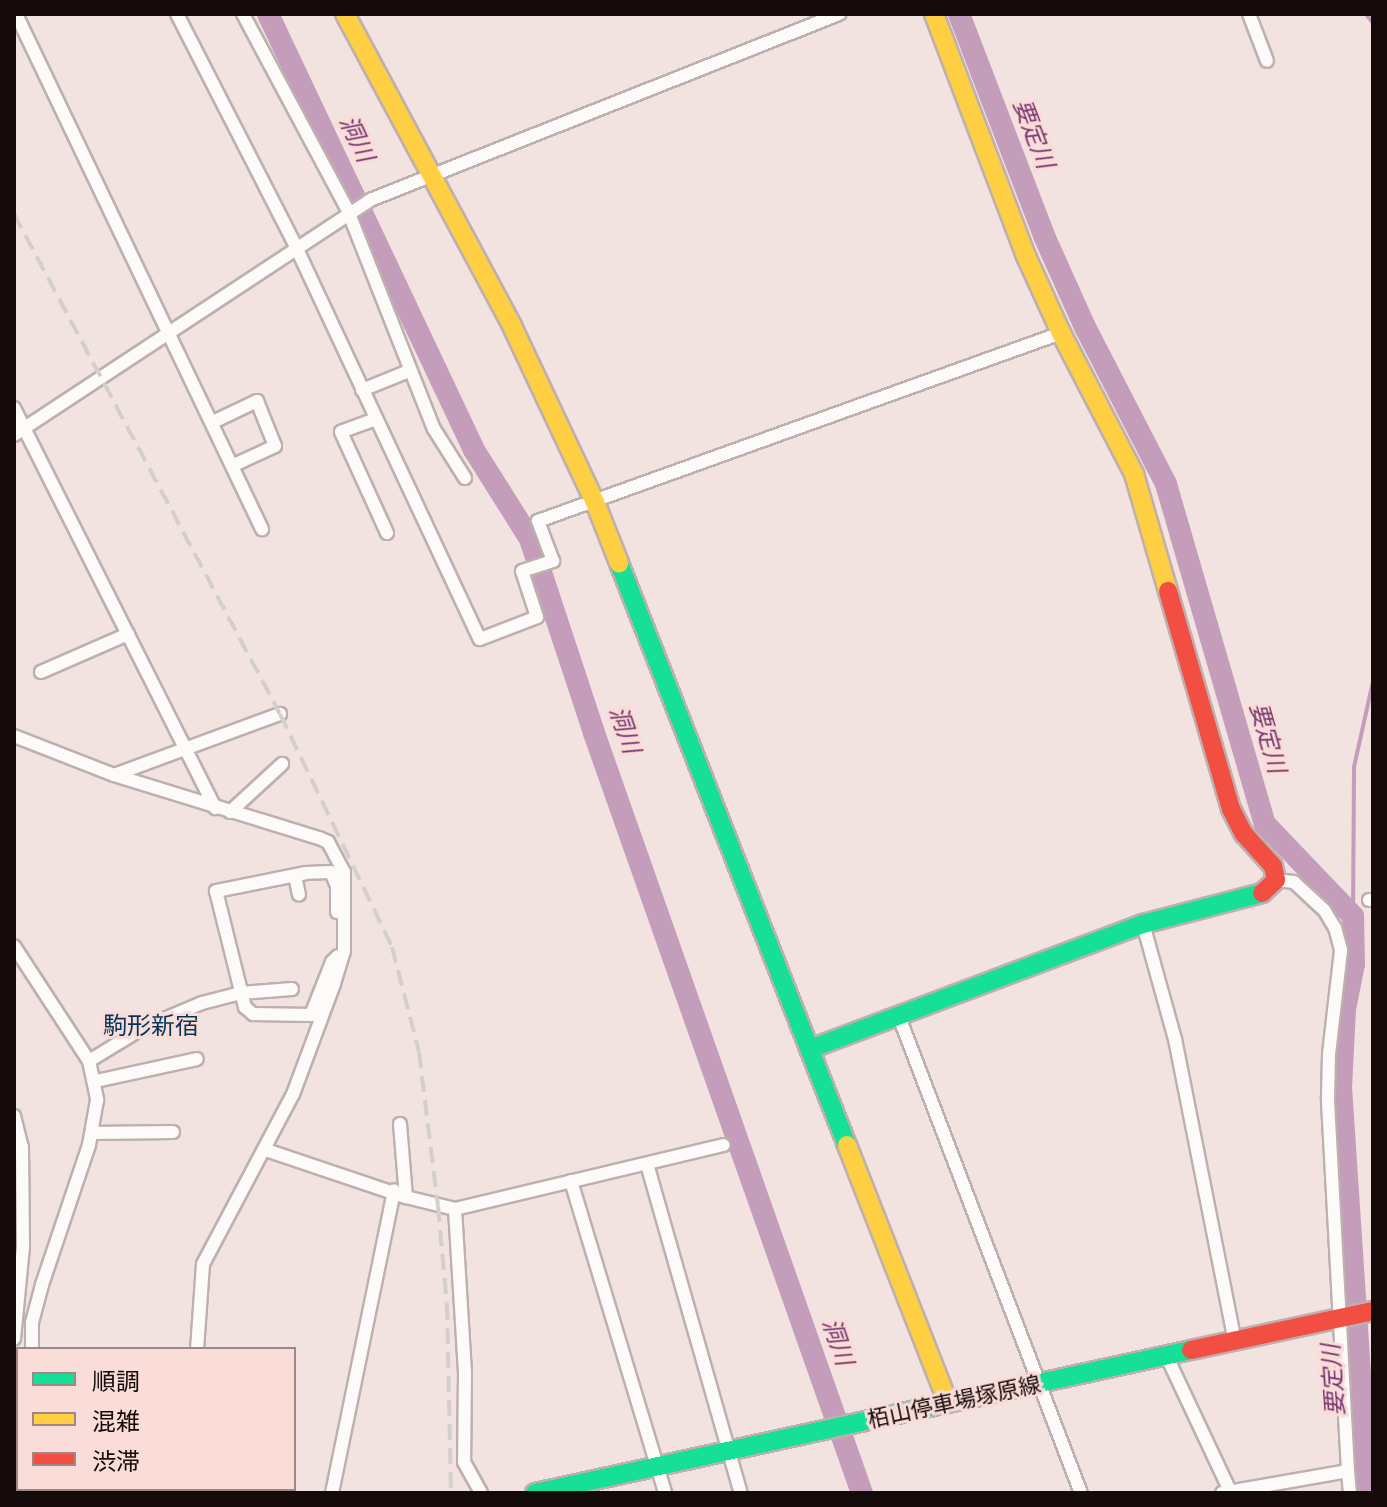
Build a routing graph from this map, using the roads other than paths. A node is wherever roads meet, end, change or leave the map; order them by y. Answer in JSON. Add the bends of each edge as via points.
{"nodes":[{"id":1,"x":16,"y":14,"type":"edge"},
{"id":2,"x":177,"y":14,"type":"edge"},
{"id":3,"x":243,"y":14,"type":"edge"},
{"id":4,"x":345,"y":14,"type":"edge"},
{"id":5,"x":839,"y":14,"type":"edge"},
{"id":6,"x":934,"y":14,"type":"edge"},
{"id":7,"x":1249,"y":14,"type":"edge"},
{"id":8,"x":1267,"y":61,"type":"dead end"},
{"id":9,"x":432,"y":174,"type":"junction"},
{"id":10,"x":350,"y":210,"type":"junction"},
{"id":11,"x":296,"y":247,"type":"junction"},
{"id":12,"x":170,"y":331,"type":"junction"},
{"id":13,"x":1061,"y":333,"type":"junction"},
{"id":14,"x":409,"y":371,"type":"junction"},
{"id":15,"x":362,"y":390,"type":"junction"},
{"id":16,"x":14,"y":408,"type":"edge"},
{"id":17,"x":376,"y":419,"type":"junction"},
{"id":18,"x":213,"y":422,"type":"junction"},
{"id":19,"x":26,"y":428,"type":"junction"},
{"id":20,"x":14,"y":435,"type":"edge"},
{"id":21,"x":232,"y":466,"type":"junction"},
{"id":22,"x":465,"y":478,"type":"dead end"},
{"id":23,"x":595,"y":502,"type":"junction"},
{"id":24,"x":262,"y":529,"type":"dead end"},
{"id":25,"x":387,"y":533,"type":"dead end"},
{"id":26,"x":128,"y":634,"type":"junction"},
{"id":27,"x":41,"y":672,"type":"dead end"},
{"id":28,"x":280,"y":714,"type":"dead end"},
{"id":29,"x":14,"y":736,"type":"edge"},
{"id":30,"x":187,"y":748,"type":"junction"},
{"id":31,"x":282,"y":764,"type":"dead end"},
{"id":32,"x":114,"y":775,"type":"junction"},
{"id":33,"x":215,"y":808,"type":"junction"},
{"id":34,"x":230,"y":812,"type":"junction"},
{"id":35,"x":295,"y":876,"type":"junction"},
{"id":36,"x":1276,"y":880,"type":"junction"},
{"id":37,"x":299,"y":895,"type":"dead end"},
{"id":38,"x":1143,"y":924,"type":"junction"},
{"id":39,"x":344,"y":932,"type":"junction"},
{"id":40,"x":14,"y":946,"type":"edge"},
{"id":41,"x":344,"y":951,"type":"junction"},
{"id":42,"x":292,"y":989,"type":"dead end"},
{"id":43,"x":241,"y":993,"type":"junction"},
{"id":44,"x":898,"y":1014,"type":"junction"},
{"id":45,"x":810,"y":1049,"type":"junction"},
{"id":46,"x":197,"y":1059,"type":"dead end"},
{"id":47,"x":89,"y":1061,"type":"junction"},
{"id":48,"x":96,"y":1081,"type":"junction"},
{"id":49,"x":14,"y":1116,"type":"edge"},
{"id":50,"x":400,"y":1124,"type":"dead end"},
{"id":51,"x":173,"y":1132,"type":"dead end"},
{"id":52,"x":92,"y":1133,"type":"junction"},
{"id":53,"x":723,"y":1145,"type":"dead end"},
{"id":54,"x":18,"y":1147,"type":"edge"},
{"id":55,"x":266,"y":1150,"type":"junction"},
{"id":56,"x":647,"y":1164,"type":"junction"},
{"id":57,"x":571,"y":1181,"type":"junction"},
{"id":58,"x":394,"y":1190,"type":"junction"},
{"id":59,"x":406,"y":1197,"type":"junction"},
{"id":60,"x":455,"y":1209,"type":"junction"},
{"id":61,"x":1373,"y":1311,"type":"edge"},
{"id":62,"x":1341,"y":1318,"type":"junction"},
{"id":63,"x":14,"y":1339,"type":"edge"},
{"id":64,"x":1235,"y":1341,"type":"junction"},
{"id":65,"x":32,"y":1347,"type":"edge"},
{"id":66,"x":197,"y":1347,"type":"edge"},
{"id":67,"x":1167,"y":1357,"type":"junction"},
{"id":68,"x":1041,"y":1383,"type":"junction"},
{"id":69,"x":948,"y":1403,"type":"junction"},
{"id":70,"x":730,"y":1452,"type":"junction"},
{"id":71,"x":658,"y":1466,"type":"junction"},
{"id":72,"x":1348,"y":1471,"type":"junction"},
{"id":73,"x":332,"y":1493,"type":"edge"},
{"id":74,"x":481,"y":1493,"type":"edge"},
{"id":75,"x":535,"y":1493,"type":"edge"},
{"id":76,"x":665,"y":1493,"type":"edge"},
{"id":77,"x":741,"y":1493,"type":"edge"},
{"id":78,"x":1081,"y":1493,"type":"edge"},
{"id":79,"x":1228,"y":1493,"type":"edge"},
{"id":80,"x":1350,"y":1493,"type":"edge"}],
"edges":[{"from":1,"to":12,"type":"street"},
{"from":2,"to":11,"type":"street"},
{"from":3,"to":10,"type":"street"},
{"from":4,"to":9,"type":"street"},
{"from":5,"to":9,"type":"street"},
{"from":6,"to":13,"type":"street","via":[[1025,254]]},
{"from":7,"to":8,"type":"street"},
{"from":9,"to":10,"type":"street"},
{"from":9,"to":23,"type":"street"},
{"from":10,"to":11,"type":"street"},
{"from":10,"to":14,"type":"street"},
{"from":11,"to":12,"type":"street"},
{"from":11,"to":15,"type":"street"},
{"from":12,"to":18,"type":"street"},
{"from":12,"to":19,"type":"street"},
{"from":13,"to":23,"type":"street"},
{"from":13,"to":36,"type":"street","via":[[1134,474],[1231,809],[1244,834],[1273,866]]},
{"from":14,"to":15,"type":"street"},
{"from":14,"to":22,"type":"street","via":[[434,429]]},
{"from":15,"to":17,"type":"street"},
{"from":16,"to":19,"type":"street"},
{"from":17,"to":23,"type":"street","via":[[480,639],[537,617],[522,571],[553,561],[538,521]]},
{"from":17,"to":25,"type":"street","via":[[341,432]]},
{"from":18,"to":21,"type":"street"},
{"from":18,"to":21,"type":"street","via":[[257,401],[275,446]]},
{"from":19,"to":20,"type":"street"},
{"from":19,"to":26,"type":"street"},
{"from":21,"to":24,"type":"street"},
{"from":23,"to":45,"type":"street"},
{"from":26,"to":27,"type":"street"},
{"from":26,"to":30,"type":"street"},
{"from":28,"to":30,"type":"street"},
{"from":29,"to":32,"type":"street"},
{"from":30,"to":32,"type":"street"},
{"from":30,"to":33,"type":"street"},
{"from":31,"to":34,"type":"street"},
{"from":32,"to":33,"type":"street"},
{"from":33,"to":34,"type":"street"},
{"from":34,"to":39,"type":"street","via":[[328,842],[344,872]]},
{"from":35,"to":37,"type":"street"},
{"from":35,"to":39,"type":"street","via":[[331,872],[337,886],[337,928]]},
{"from":35,"to":43,"type":"street","via":[[216,891]]},
{"from":36,"to":38,"type":"street","via":[[1266,892]]},
{"from":36,"to":62,"type":"street","via":[[1294,882],[1324,910],[1341,950],[1328,1098]]},
{"from":38,"to":44,"type":"street"},
{"from":38,"to":64,"type":"street","via":[[1175,1039]]},
{"from":39,"to":41,"type":"street"},
{"from":40,"to":47,"type":"street"},
{"from":41,"to":43,"type":"street","via":[[332,962],[311,1015],[253,1014]]},
{"from":41,"to":55,"type":"street","via":[[317,1036]]},
{"from":42,"to":43,"type":"street"},
{"from":43,"to":47,"type":"street","via":[[143,1028]]},
{"from":44,"to":45,"type":"street"},
{"from":44,"to":68,"type":"street"},
{"from":45,"to":69,"type":"street"},
{"from":46,"to":48,"type":"street"},
{"from":47,"to":48,"type":"street"},
{"from":48,"to":52,"type":"street"},
{"from":49,"to":54,"type":"street"},
{"from":50,"to":59,"type":"street"},
{"from":51,"to":52,"type":"street"},
{"from":52,"to":65,"type":"street","via":[[42,1285]]},
{"from":53,"to":56,"type":"street"},
{"from":54,"to":63,"type":"street","via":[[23,1247]]},
{"from":55,"to":58,"type":"street"},
{"from":55,"to":66,"type":"street","via":[[203,1264]]},
{"from":56,"to":57,"type":"street"},
{"from":56,"to":70,"type":"street"},
{"from":57,"to":60,"type":"street"},
{"from":57,"to":71,"type":"street"},
{"from":58,"to":59,"type":"street"},
{"from":58,"to":73,"type":"street"},
{"from":59,"to":60,"type":"street"},
{"from":60,"to":74,"type":"street","via":[[465,1373],[464,1462]]},
{"from":61,"to":62,"type":"street","name":"栢山停車場塚原線"},
{"from":62,"to":64,"type":"street","name":"栢山停車場塚原線"},
{"from":62,"to":72,"type":"street"},
{"from":64,"to":67,"type":"street","name":"栢山停車場塚原線"},
{"from":67,"to":68,"type":"street","name":"栢山停車場塚原線"},
{"from":67,"to":79,"type":"street"},
{"from":68,"to":69,"type":"street","name":"栢山停車場塚原線"},
{"from":68,"to":78,"type":"street"},
{"from":69,"to":70,"type":"street","name":"栢山停車場塚原線"},
{"from":70,"to":71,"type":"street","name":"栢山停車場塚原線"},
{"from":70,"to":77,"type":"street"},
{"from":71,"to":75,"type":"street","name":"栢山停車場塚原線"},
{"from":71,"to":76,"type":"street"},
{"from":72,"to":79,"type":"street"},
{"from":72,"to":80,"type":"street"}]}
